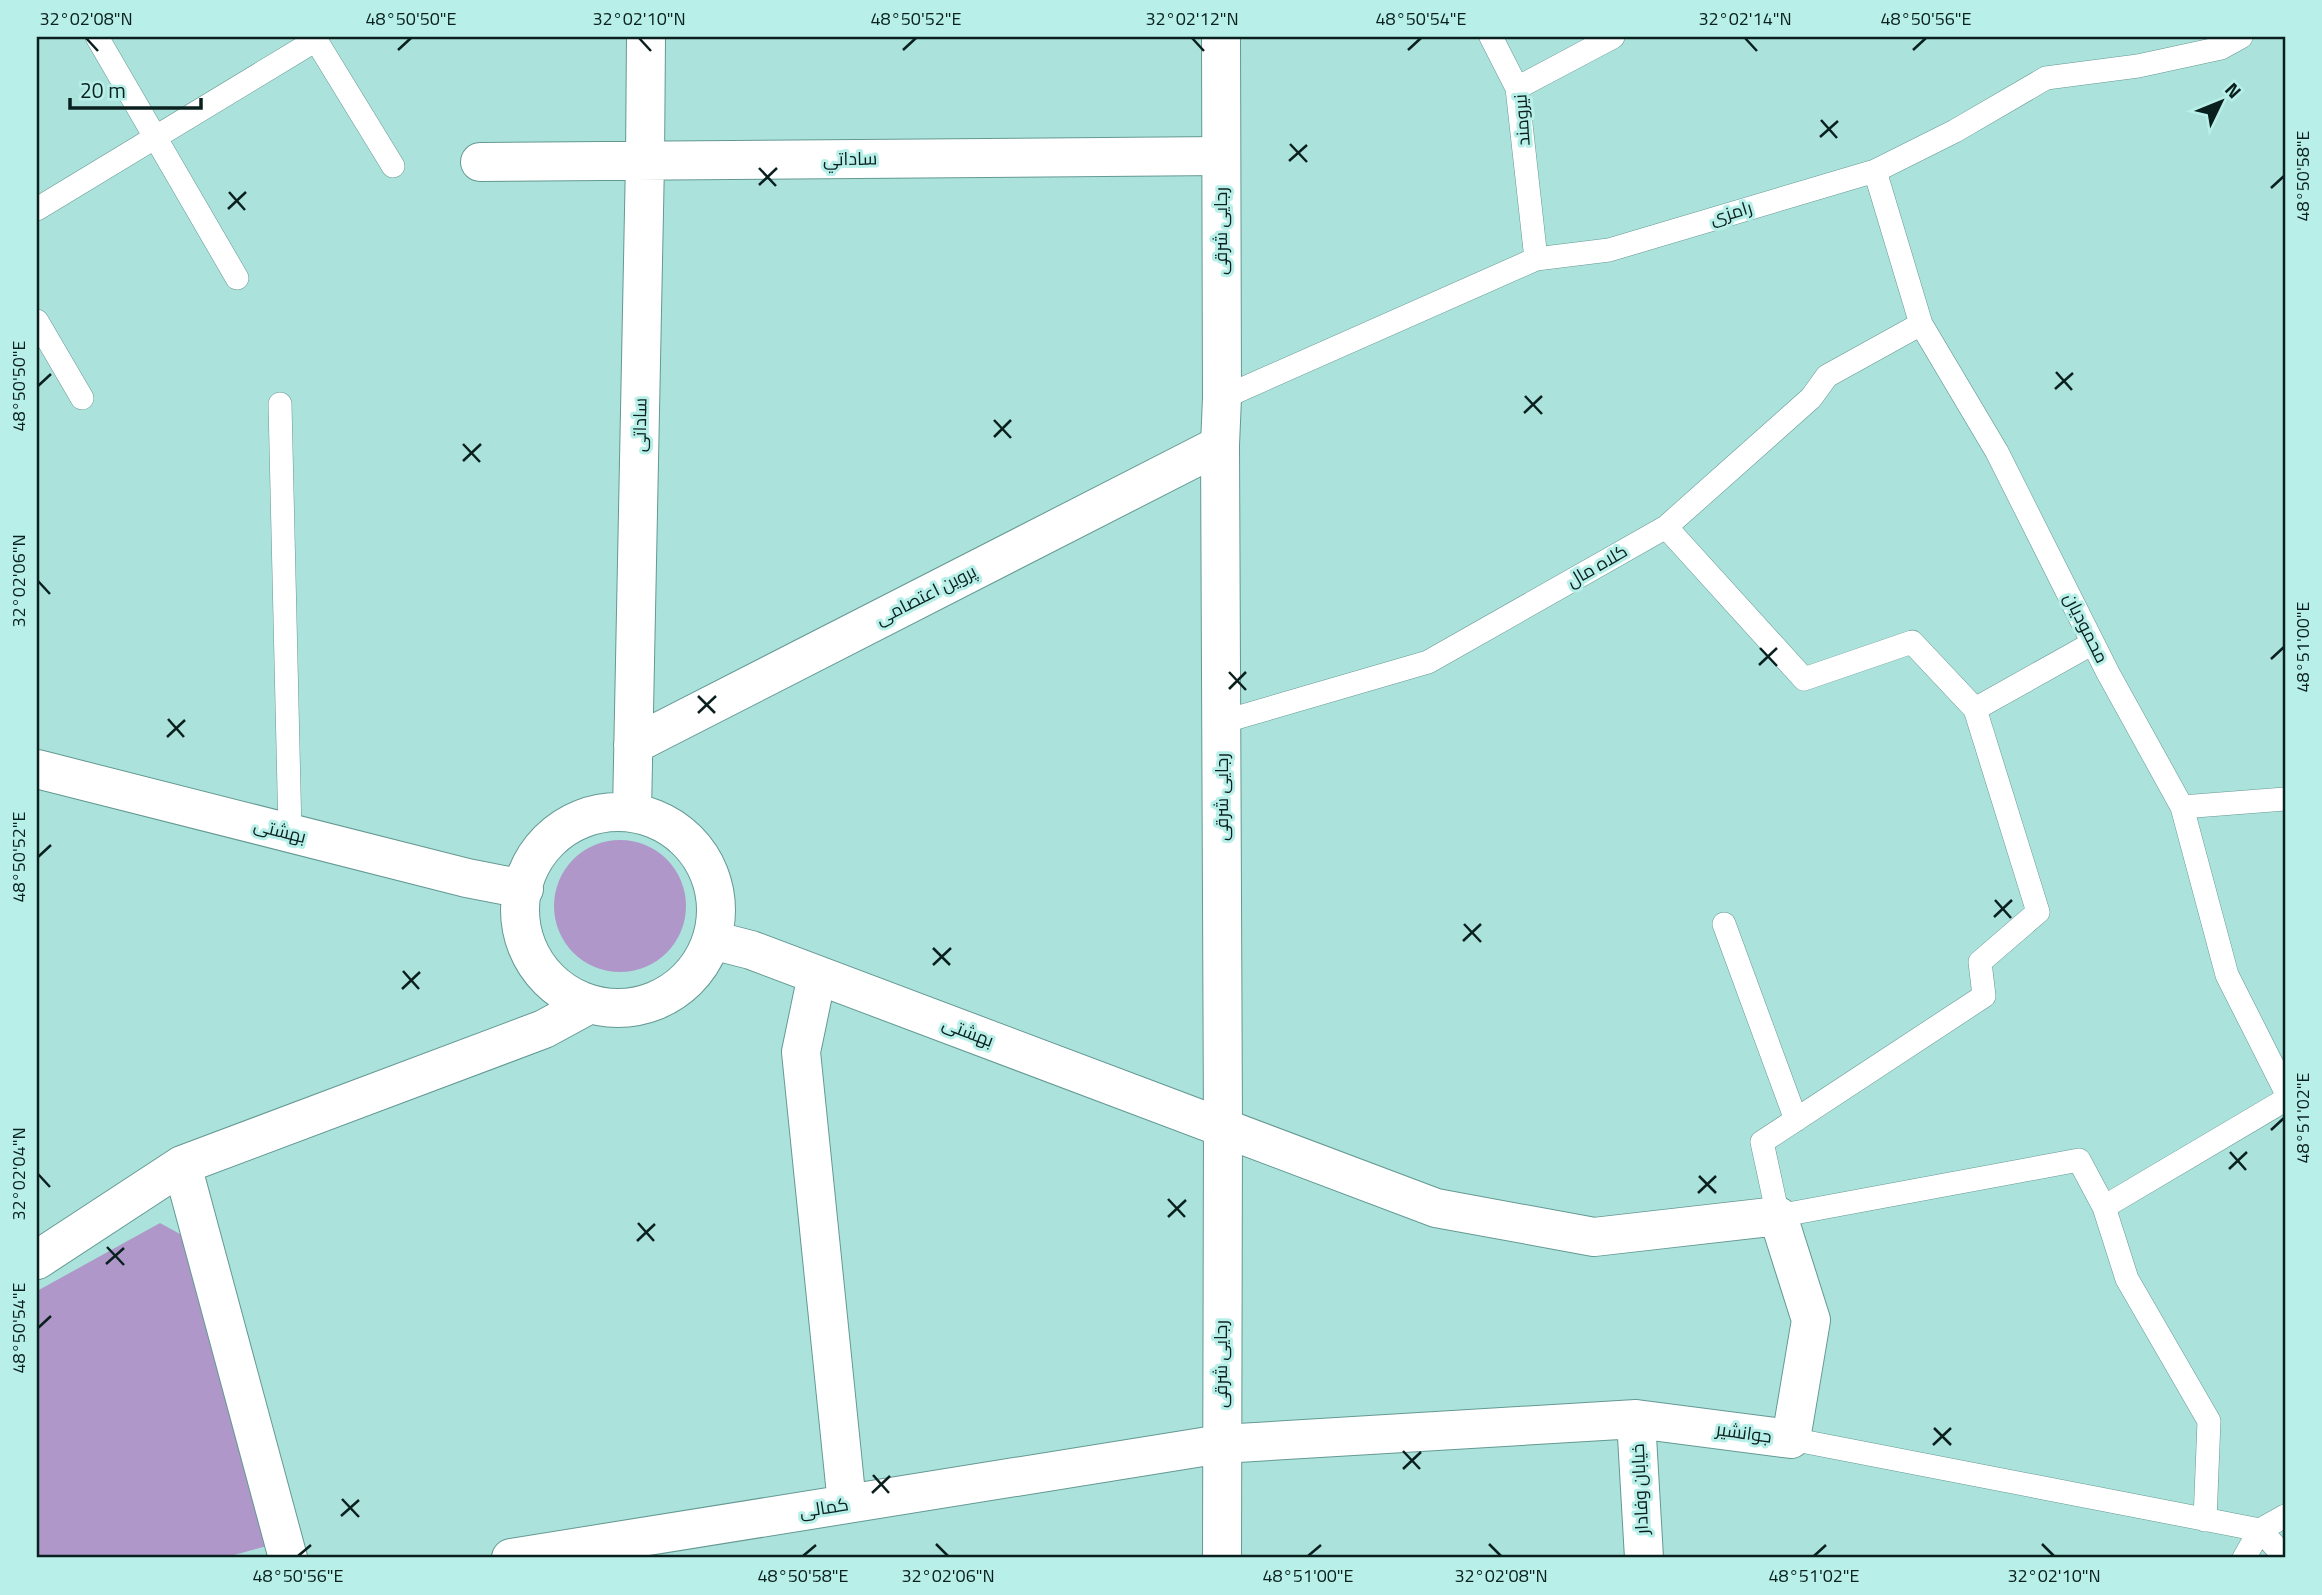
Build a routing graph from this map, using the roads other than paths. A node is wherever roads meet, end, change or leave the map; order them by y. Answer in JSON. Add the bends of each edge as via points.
{"nodes":[{"id":1,"x":97,"y":37,"type":"edge"},
{"id":2,"x":646,"y":37,"type":"edge"},
{"id":3,"x":1221,"y":37,"type":"edge"},
{"id":4,"x":1492,"y":37,"type":"edge"},
{"id":5,"x":1613,"y":37,"type":"edge"},
{"id":6,"x":2241,"y":37,"type":"edge"},
{"id":7,"x":315,"y":39,"type":"edge"},
{"id":8,"x":1517,"y":88,"type":"junction"},
{"id":9,"x":155,"y":137,"type":"junction"},
{"id":10,"x":1221,"y":156,"type":"junction"},
{"id":11,"x":645,"y":161,"type":"junction"},
{"id":12,"x":480,"y":162,"type":"dead end"},
{"id":13,"x":393,"y":166,"type":"dead end"},
{"id":14,"x":1875,"y":171,"type":"junction"},
{"id":15,"x":37,"y":209,"type":"edge"},
{"id":16,"x":1536,"y":259,"type":"junction"},
{"id":17,"x":237,"y":278,"type":"dead end"},
{"id":18,"x":37,"y":321,"type":"edge"},
{"id":19,"x":1921,"y":324,"type":"junction"},
{"id":20,"x":82,"y":398,"type":"dead end"},
{"id":21,"x":1222,"y":398,"type":"junction"},
{"id":22,"x":280,"y":404,"type":"dead end"},
{"id":23,"x":1220,"y":445,"type":"junction"},
{"id":24,"x":1666,"y":527,"type":"junction"},
{"id":25,"x":2093,"y":643,"type":"junction"},
{"id":26,"x":1975,"y":709,"type":"junction"},
{"id":27,"x":1222,"y":722,"type":"junction"},
{"id":28,"x":633,"y":745,"type":"junction"},
{"id":29,"x":37,"y":769,"type":"edge"},
{"id":30,"x":2285,"y":799,"type":"edge"},
{"id":31,"x":2182,"y":807,"type":"junction"},
{"id":32,"x":632,"y":812,"type":"junction"},
{"id":33,"x":290,"y":834,"type":"junction"},
{"id":34,"x":524,"y":889,"type":"junction"},
{"id":35,"x":1724,"y":924,"type":"dead end"},
{"id":36,"x":712,"y":940,"type":"junction"},
{"id":37,"x":817,"y":975,"type":"junction"},
{"id":38,"x":590,"y":1004,"type":"junction"},
{"id":39,"x":2285,"y":1090,"type":"edge"},
{"id":40,"x":2285,"y":1100,"type":"edge"},
{"id":41,"x":1796,"y":1120,"type":"junction"},
{"id":42,"x":1223,"y":1128,"type":"junction"},
{"id":43,"x":182,"y":1165,"type":"junction"},
{"id":44,"x":2104,"y":1207,"type":"junction"},
{"id":45,"x":1778,"y":1216,"type":"junction"},
{"id":46,"x":37,"y":1260,"type":"edge"},
{"id":47,"x":1636,"y":1419,"type":"junction"},
{"id":48,"x":1791,"y":1439,"type":"junction"},
{"id":49,"x":1221,"y":1444,"type":"junction"},
{"id":50,"x":847,"y":1504,"type":"junction"},
{"id":51,"x":2285,"y":1516,"type":"edge"},
{"id":52,"x":2205,"y":1520,"type":"junction"},
{"id":53,"x":2260,"y":1530,"type":"junction"},
{"id":54,"x":2285,"y":1557,"type":"edge"},
{"id":55,"x":288,"y":1558,"type":"edge"},
{"id":56,"x":511,"y":1558,"type":"edge"},
{"id":57,"x":1222,"y":1558,"type":"edge"},
{"id":58,"x":1644,"y":1558,"type":"edge"},
{"id":59,"x":2244,"y":1558,"type":"edge"}],
"edges":[{"from":1,"to":9,"type":"lane"},
{"from":2,"to":11,"type":"street","name":"ساداتی"},
{"from":3,"to":10,"type":"street","name":"رجایی شرقی"},
{"from":4,"to":8,"type":"lane"},
{"from":5,"to":8,"type":"lane","name":"نیرومند"},
{"from":6,"to":14,"type":"lane","name":"رامزی","via":[[2221,48],[2150,63],[2046,78]]},
{"from":7,"to":9,"type":"lane"},
{"from":7,"to":13,"type":"lane"},
{"from":8,"to":16,"type":"lane","name":"نیرومند"},
{"from":9,"to":15,"type":"lane"},
{"from":9,"to":17,"type":"lane"},
{"from":10,"to":11,"type":"street","name":"ساداتي"},
{"from":10,"to":21,"type":"street","name":"رجایی شرقی"},
{"from":11,"to":12,"type":"street","name":"ساداتي"},
{"from":11,"to":28,"type":"street","name":"ساداتی"},
{"from":14,"to":16,"type":"lane","name":"رامزی","via":[[1609,250]]},
{"from":14,"to":19,"type":"lane","name":"محمودیان"},
{"from":16,"to":21,"type":"lane","name":"رامزی"},
{"from":18,"to":20,"type":"lane"},
{"from":19,"to":24,"type":"lane","name":"کلاه مال","via":[[1827,376],[1811,398]]},
{"from":19,"to":25,"type":"lane","name":"محمودیان","via":[[1997,452]]},
{"from":21,"to":23,"type":"street","name":"رجایی شرقی"},
{"from":22,"to":33,"type":"lane"},
{"from":23,"to":27,"type":"street","name":"رجایی شرقی"},
{"from":23,"to":28,"type":"street","name":"پروین اعتصامی"},
{"from":24,"to":26,"type":"lane","via":[[1804,679],[1912,642]]},
{"from":24,"to":27,"type":"lane","name":"کلاه مال","via":[[1428,662]]},
{"from":25,"to":26,"type":"lane"},
{"from":25,"to":31,"type":"lane","name":"محمودیان"},
{"from":26,"to":41,"type":"lane","via":[[2038,912],[1980,962],[1984,996]]},
{"from":27,"to":42,"type":"street","name":"رجایی شرقی"},
{"from":28,"to":32,"type":"street","name":"ساداتی"},
{"from":29,"to":33,"type":"street","name":"بهشتی"},
{"from":30,"to":31,"type":"lane"},
{"from":31,"to":39,"type":"lane","name":"محمودیان","via":[[2227,975]]},
{"from":32,"to":34,"type":"street","via":[[599,813],[568,825],[544,845],[527,873]]},
{"from":32,"to":36,"type":"street","via":[[662,822],[688,841],[707,868],[716,899]]},
{"from":33,"to":34,"type":"street","name":"بهشتی"},
{"from":34,"to":38,"type":"street","via":[[520,904],[524,937],[538,966],[561,989]]},
{"from":35,"to":41,"type":"lane"},
{"from":36,"to":37,"type":"street","name":"بهشتی"},
{"from":36,"to":38,"type":"street","via":[[703,961],[682,985],[653,1002],[622,1008]]},
{"from":37,"to":42,"type":"street","name":"بهشتی"},
{"from":37,"to":50,"type":"street","via":[[801,1052]]},
{"from":38,"to":43,"type":"street","via":[[544,1030]]},
{"from":40,"to":44,"type":"lane"},
{"from":41,"to":45,"type":"lane","via":[[1762,1142]]},
{"from":42,"to":45,"type":"street","name":"بهشتی","via":[[1436,1208],[1594,1237]]},
{"from":42,"to":49,"type":"street","name":"رجایی شرقی"},
{"from":43,"to":46,"type":"street"},
{"from":43,"to":55,"type":"street"},
{"from":44,"to":45,"type":"lane","via":[[2079,1160]]},
{"from":44,"to":52,"type":"lane","via":[[2127,1279],[2209,1421]]},
{"from":45,"to":48,"type":"street","via":[[1811,1320]]},
{"from":47,"to":48,"type":"street","name":"جوانشیر"},
{"from":47,"to":49,"type":"street","name":"جوانشیر"},
{"from":47,"to":58,"type":"street","name":"خیابان وفادار"},
{"from":48,"to":52,"type":"lane","name":"جوانشیر"},
{"from":49,"to":50,"type":"street","name":"کمالی"},
{"from":49,"to":57,"type":"street","name":"رجایی شرقی"},
{"from":50,"to":56,"type":"street","name":"کمالی"},
{"from":51,"to":53,"type":"lane"},
{"from":52,"to":53,"type":"lane","name":"جوانشیر"},
{"from":53,"to":54,"type":"lane"},
{"from":53,"to":59,"type":"lane"}]}
